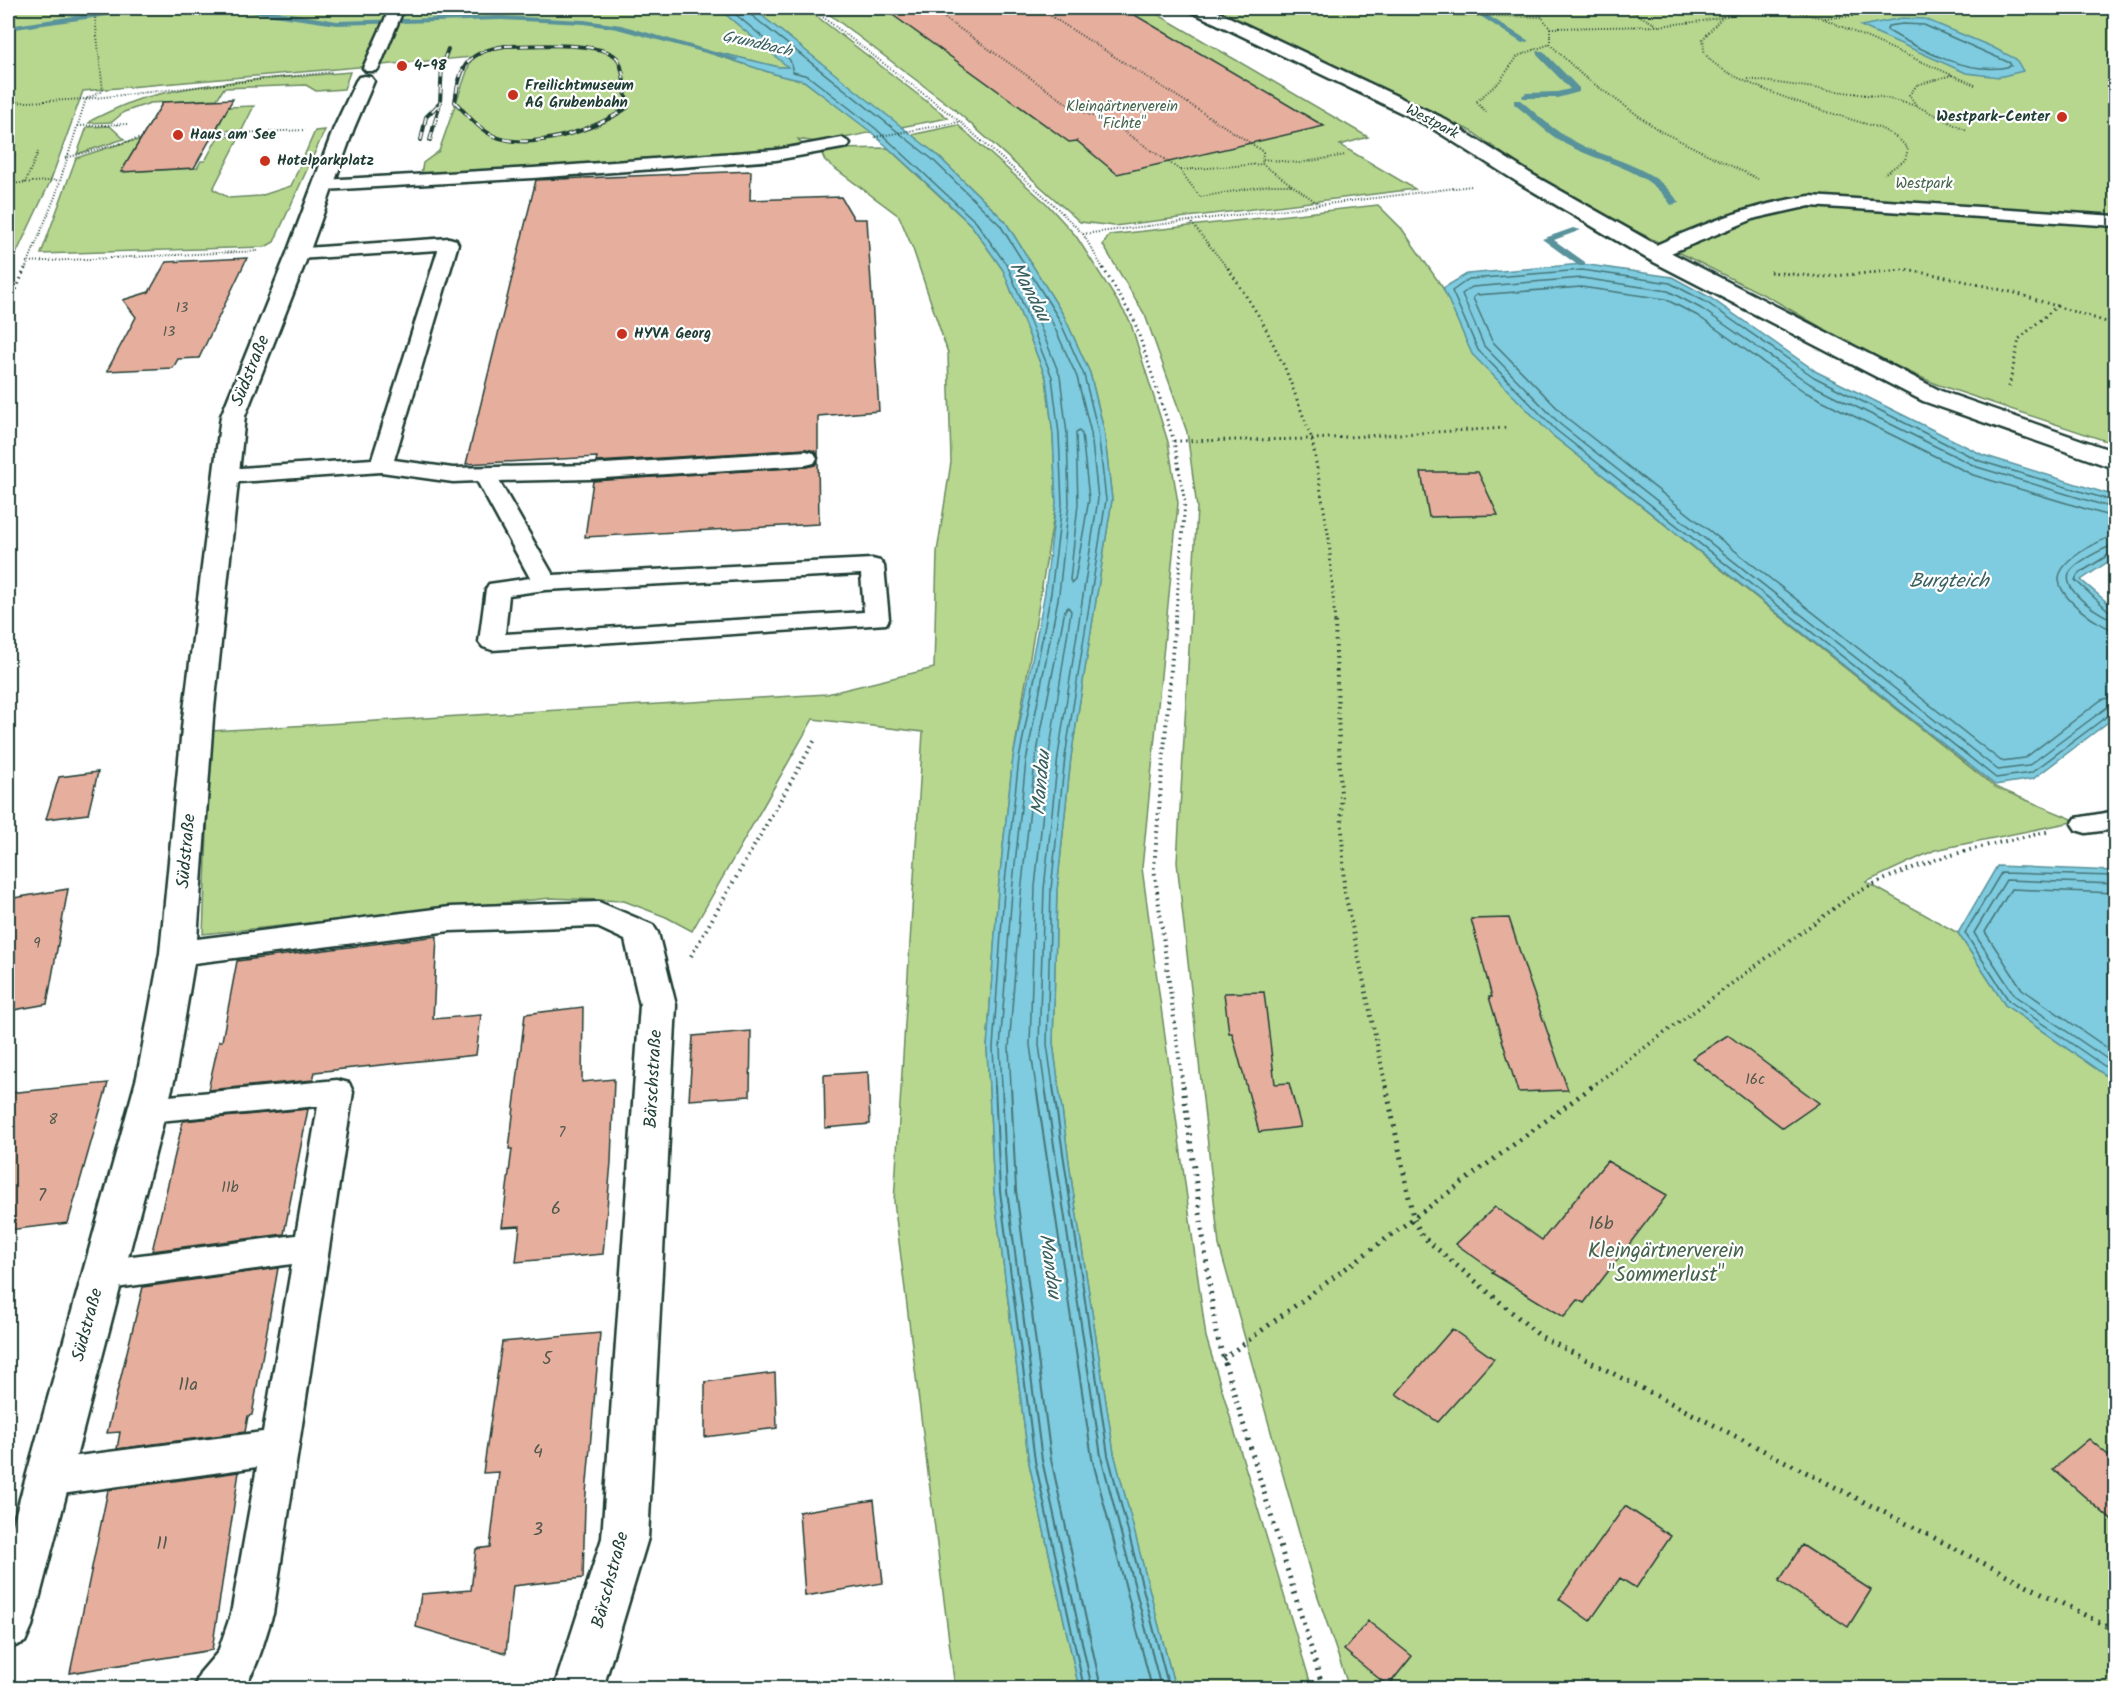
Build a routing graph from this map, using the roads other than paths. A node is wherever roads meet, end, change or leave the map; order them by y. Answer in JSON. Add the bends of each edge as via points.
{"nodes":[{"id":1,"x":1198,"y":8,"type":"edge"},
{"id":2,"x":395,"y":10,"type":"edge"},
{"id":3,"x":368,"y":74,"type":"joint"},
{"id":4,"x":842,"y":143,"type":"road end"},
{"id":5,"x":324,"y":185,"type":"junction"},
{"id":6,"x":2115,"y":221,"type":"edge"},
{"id":7,"x":299,"y":251,"type":"junction"},
{"id":8,"x":1654,"y":253,"type":"junction"},
{"id":9,"x":806,"y":458,"type":"dead end"},
{"id":10,"x":2115,"y":461,"type":"edge"},
{"id":11,"x":381,"y":465,"type":"junction"},
{"id":12,"x":484,"y":474,"type":"junction"},
{"id":13,"x":225,"y":476,"type":"junction"},
{"id":14,"x":545,"y":583,"type":"junction"},
{"id":15,"x":2115,"y":820,"type":"edge"},
{"id":16,"x":2086,"y":824,"type":"road end"},
{"id":17,"x":178,"y":953,"type":"junction"},
{"id":18,"x":148,"y":1110,"type":"junction"},
{"id":19,"x":312,"y":1247,"type":"junction"},
{"id":20,"x":101,"y":1275,"type":"junction"},
{"id":21,"x":280,"y":1447,"type":"junction"},
{"id":22,"x":47,"y":1478,"type":"junction"},
{"id":23,"x":8,"y":1626,"type":"edge"},
{"id":24,"x":215,"y":1689,"type":"edge"},
{"id":25,"x":579,"y":1689,"type":"edge"}],
"edges":[{"from":1,"to":8,"type":"street","name":"Westpark","via":[[1434,121]]},
{"from":2,"to":3,"type":"lane"},
{"from":3,"to":5,"type":"street","name":"Südstraße"},
{"from":4,"to":5,"type":"lane","via":[[776,155]]},
{"from":5,"to":7,"type":"street","name":"Südstraße"},
{"from":6,"to":8,"type":"lane","via":[[1790,203],[1728,222]]},
{"from":7,"to":11,"type":"lane","via":[[449,244]]},
{"from":7,"to":13,"type":"street","name":"Südstraße","via":[[233,416]]},
{"from":8,"to":10,"type":"street","name":"Westpark","via":[[1932,396]]},
{"from":9,"to":12,"type":"lane","via":[[589,472]]},
{"from":11,"to":12,"type":"lane","via":[[453,475]]},
{"from":11,"to":13,"type":"lane"},
{"from":12,"to":14,"type":"lane"},
{"from":13,"to":17,"type":"street","name":"Südstraße","via":[[198,718]]},
{"from":14,"to":14,"type":"lane","via":[[872,566],[877,619],[492,642],[498,589]]},
{"from":15,"to":16,"type":"lane"},
{"from":17,"to":18,"type":"street","name":"Südstraße"},
{"from":17,"to":25,"type":"street","name":"Bärschstraße","via":[[450,919],[599,914],[641,933],[658,1005],[625,1538]]},
{"from":18,"to":19,"type":"lane","via":[[337,1092]]},
{"from":18,"to":20,"type":"street","name":"Südstraße"},
{"from":19,"to":20,"type":"lane"},
{"from":19,"to":21,"type":"lane"},
{"from":20,"to":22,"type":"street","name":"Südstraße"},
{"from":21,"to":22,"type":"lane"},
{"from":21,"to":24,"type":"lane","via":[[252,1614],[235,1664]]},
{"from":22,"to":23,"type":"street","name":"Südstraße"}]}
